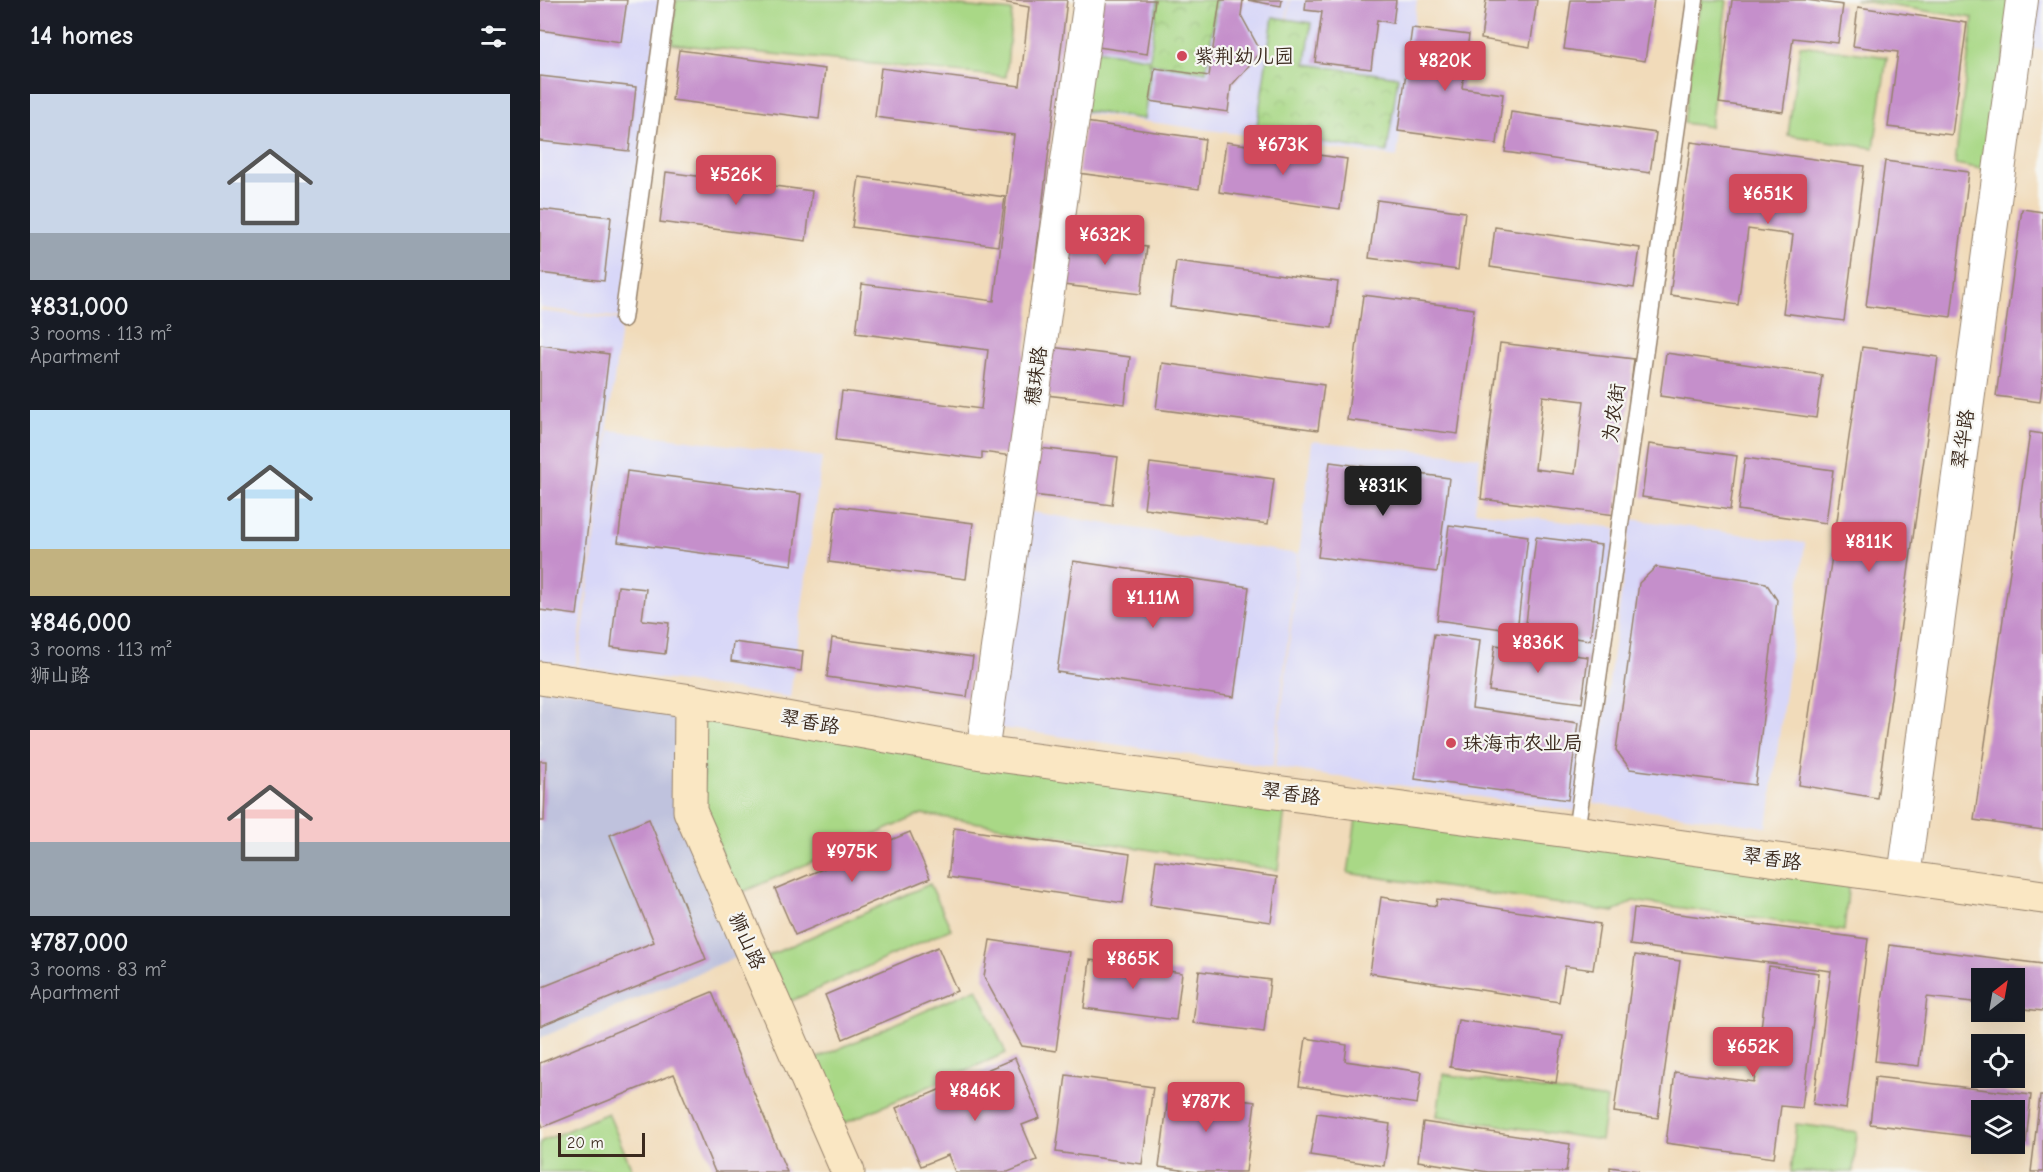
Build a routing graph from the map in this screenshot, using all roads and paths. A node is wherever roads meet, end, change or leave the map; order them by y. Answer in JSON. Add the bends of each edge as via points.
{"nodes":[{"id":1,"x":667,"y":0,"type":"edge"},
{"id":2,"x":1090,"y":0,"type":"edge"},
{"id":3,"x":1695,"y":0,"type":"edge"},
{"id":4,"x":2022,"y":0,"type":"edge"},
{"id":5,"x":623,"y":319,"type":"dead end"},
{"id":6,"x":540,"y":678,"type":"edge"},
{"id":7,"x":692,"y":701,"type":"junction"},
{"id":8,"x":982,"y":753,"type":"junction"},
{"id":9,"x":1576,"y":832,"type":"junction"},
{"id":10,"x":1904,"y":877,"type":"junction"},
{"id":11,"x":2043,"y":897,"type":"edge"},
{"id":12,"x":848,"y":1172,"type":"edge"}],
"edges":[{"from":1,"to":5,"type":"lane"},
{"from":2,"to":8,"type":"street","name":"穗珠路"},
{"from":3,"to":9,"type":"lane","name":"为农街"},
{"from":4,"to":10,"type":"street","name":"翠华路"},
{"from":6,"to":7,"type":"main road","name":"翠香路"},
{"from":7,"to":8,"type":"main road","name":"翠香路"},
{"from":7,"to":12,"type":"main road","name":"狮山路","via":[[690,811]]},
{"from":8,"to":9,"type":"main road","name":"翠香路"},
{"from":9,"to":10,"type":"main road","name":"翠香路"},
{"from":10,"to":11,"type":"main road","name":"翠香路"}]}
